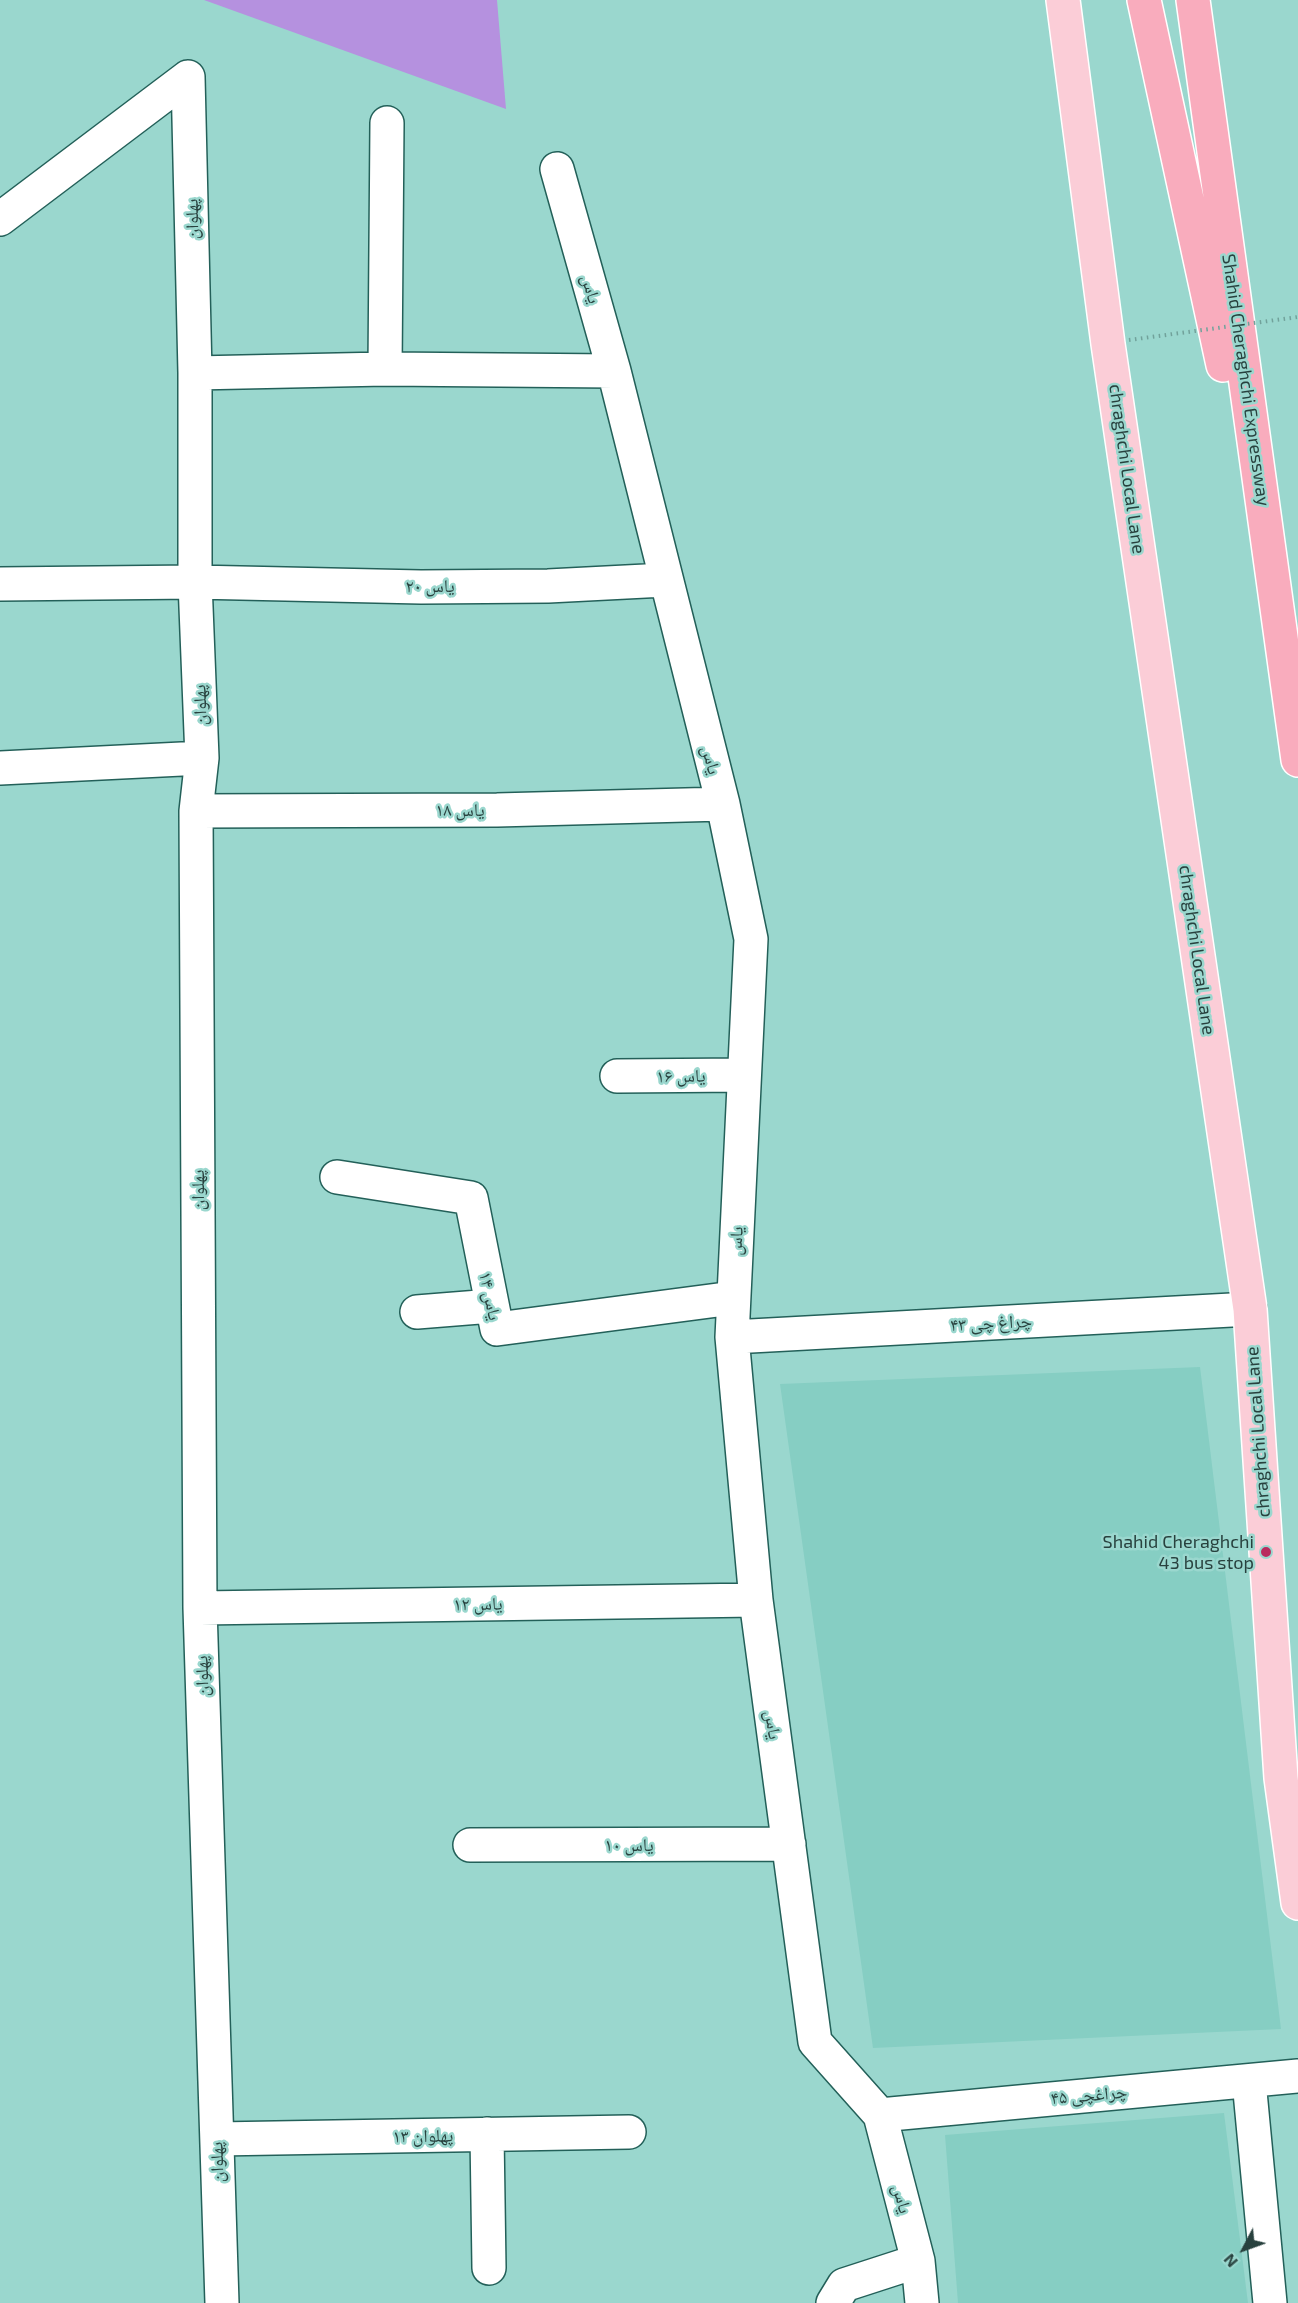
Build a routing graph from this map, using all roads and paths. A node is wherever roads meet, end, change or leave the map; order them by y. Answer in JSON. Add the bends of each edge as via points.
{"nodes":[{"id":1,"x":1063,"y":0,"type":"edge"},
{"id":2,"x":1144,"y":0,"type":"edge"},
{"id":3,"x":1193,"y":0,"type":"edge"},
{"id":4,"x":387,"y":123,"type":"dead end"},
{"id":5,"x":557,"y":169,"type":"dead end"},
{"id":6,"x":0,"y":219,"type":"edge"},
{"id":7,"x":1298,"y":317,"type":"edge"},
{"id":8,"x":1129,"y":340,"type":"dead end"},
{"id":9,"x":385,"y":369,"type":"junction"},
{"id":10,"x":614,"y":371,"type":"junction"},
{"id":11,"x":195,"y":374,"type":"junction"},
{"id":12,"x":665,"y":580,"type":"junction"},
{"id":13,"x":195,"y":582,"type":"junction"},
{"id":14,"x":0,"y":584,"type":"edge"},
{"id":15,"x":1279,"y":618,"type":"junction"},
{"id":16,"x":202,"y":758,"type":"junction"},
{"id":17,"x":1298,"y":760,"type":"edge"},
{"id":18,"x":0,"y":768,"type":"edge"},
{"id":19,"x":723,"y":804,"type":"junction"},
{"id":20,"x":196,"y":811,"type":"junction"},
{"id":21,"x":744,"y":1075,"type":"junction"},
{"id":22,"x":617,"y":1076,"type":"dead end"},
{"id":23,"x":337,"y":1177,"type":"dead end"},
{"id":24,"x":733,"y":1298,"type":"junction"},
{"id":25,"x":492,"y":1306,"type":"junction"},
{"id":26,"x":1250,"y":1309,"type":"junction"},
{"id":27,"x":417,"y":1312,"type":"dead end"},
{"id":28,"x":732,"y":1337,"type":"junction"},
{"id":29,"x":756,"y":1600,"type":"junction"},
{"id":30,"x":200,"y":1608,"type":"junction"},
{"id":31,"x":789,"y":1844,"type":"junction"},
{"id":32,"x":470,"y":1845,"type":"dead end"},
{"id":33,"x":1298,"y":1903,"type":"edge"},
{"id":34,"x":1298,"y":2076,"type":"edge"},
{"id":35,"x":1249,"y":2081,"type":"junction"},
{"id":36,"x":880,"y":2115,"type":"junction"},
{"id":37,"x":629,"y":2132,"type":"dead end"},
{"id":38,"x":487,"y":2134,"type":"junction"},
{"id":39,"x":217,"y":2139,"type":"junction"},
{"id":40,"x":918,"y":2261,"type":"junction"},
{"id":41,"x":489,"y":2268,"type":"dead end"},
{"id":42,"x":222,"y":2303,"type":"edge"},
{"id":43,"x":833,"y":2303,"type":"edge"},
{"id":44,"x":922,"y":2303,"type":"edge"},
{"id":45,"x":1270,"y":2303,"type":"edge"}],
"edges":[{"from":1,"to":26,"type":"main road","name":"chraghchi Local Lane","via":[[1108,344]]},
{"from":2,"to":15,"type":"highway"},
{"from":3,"to":15,"type":"highway","name":"Shahid Cheraghchi Expressway"},
{"from":4,"to":9,"type":"street"},
{"from":5,"to":10,"type":"street","name":"یاس"},
{"from":6,"to":11,"type":"street","name":"پهلوان","via":[[188,77]]},
{"from":7,"to":8,"type":"path","bridge":true},
{"from":9,"to":10,"type":"street"},
{"from":9,"to":11,"type":"street"},
{"from":10,"to":12,"type":"street","name":"یاس"},
{"from":11,"to":13,"type":"street","name":"پهلوان"},
{"from":12,"to":13,"type":"street","name":"یاس ۲۰","via":[[421,587]]},
{"from":12,"to":19,"type":"street","name":"یاس"},
{"from":13,"to":14,"type":"street","name":"یاس ۲۰"},
{"from":13,"to":16,"type":"street","name":"پهلوان"},
{"from":15,"to":17,"type":"highway","name":"Shahid Cheraghchi Expressway"},
{"from":16,"to":18,"type":"street"},
{"from":16,"to":20,"type":"street","name":"پهلوان"},
{"from":19,"to":20,"type":"street","name":"یاس ۱۸"},
{"from":19,"to":21,"type":"street","name":"یاس","via":[[751,939]]},
{"from":20,"to":30,"type":"street","name":"پهلوان"},
{"from":21,"to":22,"type":"street","name":"یاس ۱۶"},
{"from":21,"to":24,"type":"street","name":"یاس"},
{"from":23,"to":25,"type":"street","name":"یاس ۱۴","via":[[471,1198]]},
{"from":24,"to":25,"type":"street","name":"یاس ۱۴","via":[[497,1329]]},
{"from":24,"to":28,"type":"street","name":"یاس"},
{"from":25,"to":27,"type":"street"},
{"from":26,"to":28,"type":"street","name":"چراغ چی ۴۳"},
{"from":26,"to":33,"type":"main road","name":"chraghchi Local Lane","via":[[1281,1778]]},
{"from":28,"to":29,"type":"street","name":"یاس"},
{"from":29,"to":30,"type":"street","name":"یاس ۱۲"},
{"from":29,"to":31,"type":"street","name":"یاس"},
{"from":30,"to":39,"type":"street","name":"پهلوان"},
{"from":31,"to":32,"type":"street","name":"یاس ۱۰"},
{"from":31,"to":36,"type":"street","name":"یاس","via":[[815,2042]]},
{"from":34,"to":35,"type":"street","name":"چراغچی ۴۵"},
{"from":35,"to":36,"type":"street","name":"چراغچی ۴۵"},
{"from":35,"to":45,"type":"street"},
{"from":36,"to":40,"type":"street","name":"یاس"},
{"from":37,"to":38,"type":"street","name":"پهلوان ۱۳"},
{"from":38,"to":39,"type":"street","name":"پهلوان ۱۳"},
{"from":38,"to":41,"type":"street"},
{"from":39,"to":42,"type":"street","name":"پهلوان"},
{"from":40,"to":43,"type":"street","via":[[844,2286]]},
{"from":40,"to":44,"type":"street","name":"یاس"}]}
